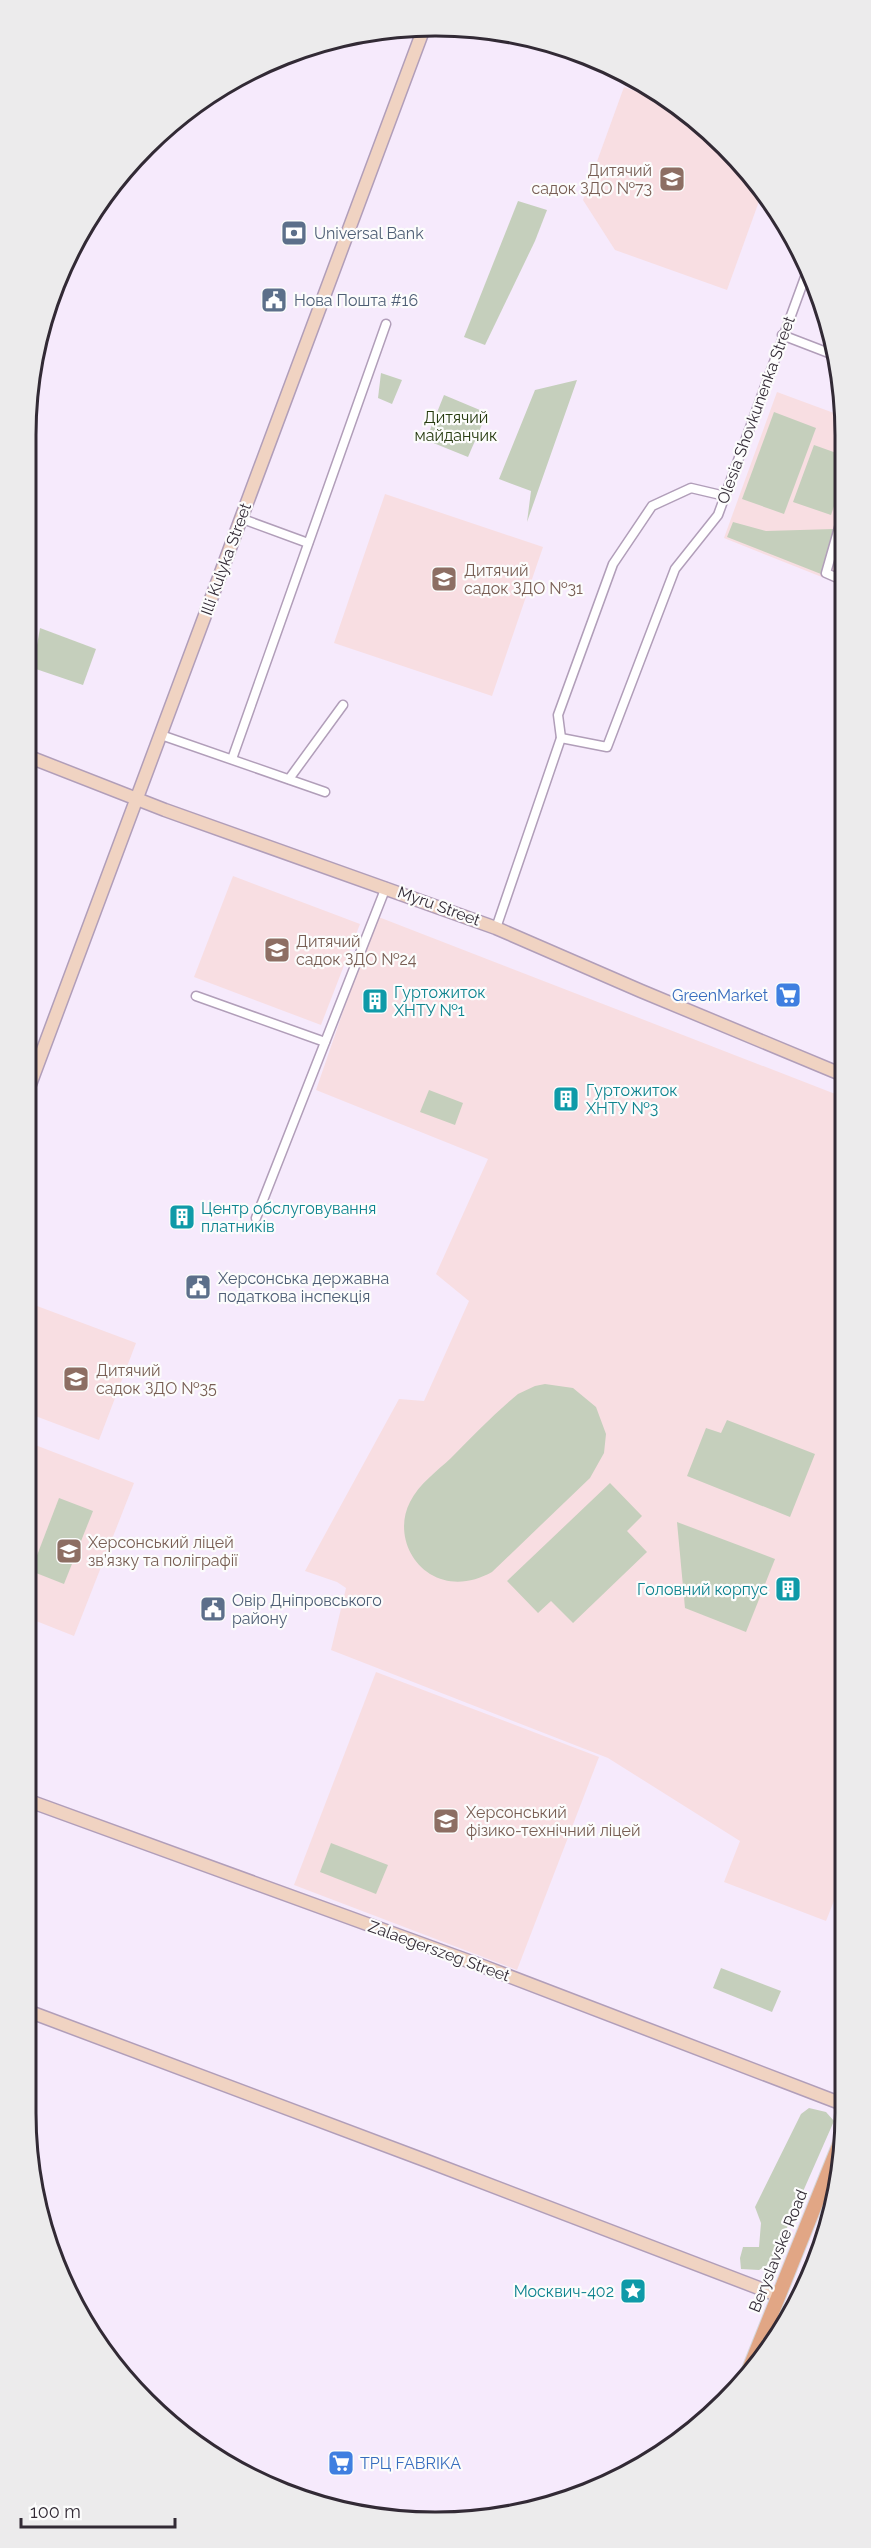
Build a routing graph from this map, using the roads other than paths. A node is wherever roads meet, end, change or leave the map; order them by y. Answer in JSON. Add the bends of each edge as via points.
{"nodes":[{"id":1,"x":421,"y":37,"type":"edge"},
{"id":2,"x":804,"y":280,"type":"edge"},
{"id":3,"x":386,"y":324,"type":"dead end"},
{"id":4,"x":782,"y":335,"type":"junction"},
{"id":5,"x":826,"y":353,"type":"edge"},
{"id":6,"x":725,"y":496,"type":"junction"},
{"id":7,"x":240,"y":518,"type":"junction"},
{"id":8,"x":835,"y":542,"type":"edge"},
{"id":9,"x":308,"y":543,"type":"junction"},
{"id":10,"x":835,"y":577,"type":"edge"},
{"id":11,"x":343,"y":705,"type":"dead end"},
{"id":12,"x":161,"y":735,"type":"junction"},
{"id":13,"x":561,"y":738,"type":"junction"},
{"id":14,"x":36,"y":759,"type":"edge"},
{"id":15,"x":232,"y":759,"type":"junction"},
{"id":16,"x":289,"y":779,"type":"junction"},
{"id":17,"x":325,"y":792,"type":"dead end"},
{"id":18,"x":138,"y":799,"type":"junction"},
{"id":19,"x":386,"y":887,"type":"junction"},
{"id":20,"x":496,"y":928,"type":"junction"},
{"id":21,"x":196,"y":996,"type":"dead end"},
{"id":22,"x":325,"y":1042,"type":"junction"},
{"id":23,"x":36,"y":1069,"type":"edge"},
{"id":24,"x":835,"y":1072,"type":"edge"},
{"id":25,"x":256,"y":1218,"type":"dead end"},
{"id":26,"x":36,"y":1803,"type":"edge"},
{"id":27,"x":36,"y":2014,"type":"edge"},
{"id":28,"x":835,"y":2100,"type":"edge"},
{"id":29,"x":832,"y":2162,"type":"edge"},
{"id":30,"x":777,"y":2295,"type":"junction"},
{"id":31,"x":756,"y":2350,"type":"edge"}],
"edges":[{"from":1,"to":7,"type":"street","name":"Illi Kulyka Street"},
{"from":2,"to":4,"type":"street","name":"Olesia Shovkunenka Street"},
{"from":3,"to":9,"type":"street"},
{"from":4,"to":5,"type":"street"},
{"from":4,"to":6,"type":"street","name":"Olesia Shovkunenka Street"},
{"from":6,"to":13,"type":"street","name":"Olesia Shovkunenka Street","via":[[718,515],[675,569],[607,747]]},
{"from":6,"to":13,"type":"street","via":[[691,488],[652,506],[614,564],[558,714]]},
{"from":7,"to":9,"type":"street"},
{"from":7,"to":12,"type":"street","name":"Illi Kulyka Street"},
{"from":8,"to":10,"type":"street","via":[[826,573]]},
{"from":9,"to":15,"type":"street"},
{"from":11,"to":16,"type":"street"},
{"from":12,"to":15,"type":"street"},
{"from":12,"to":18,"type":"street","name":"Illi Kulyka Street"},
{"from":13,"to":20,"type":"street"},
{"from":14,"to":18,"type":"street","name":"Myru Street"},
{"from":15,"to":16,"type":"street"},
{"from":16,"to":17,"type":"street"},
{"from":18,"to":19,"type":"street","name":"Myru Street"},
{"from":18,"to":23,"type":"street","name":"Illi Kulyka Street"},
{"from":19,"to":20,"type":"street","name":"Myru Street"},
{"from":19,"to":22,"type":"street"},
{"from":20,"to":24,"type":"street","name":"Myru Street"},
{"from":21,"to":22,"type":"street"},
{"from":22,"to":25,"type":"street"},
{"from":26,"to":28,"type":"street","name":"Zalaegerszeg Street"},
{"from":27,"to":30,"type":"street"},
{"from":29,"to":30,"type":"main road","name":"Beryslavske Road"},
{"from":30,"to":31,"type":"main road","name":"Beryslavske Road"}]}
